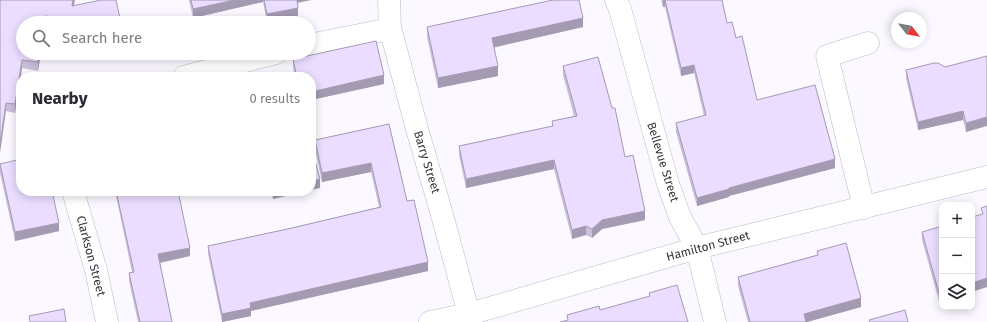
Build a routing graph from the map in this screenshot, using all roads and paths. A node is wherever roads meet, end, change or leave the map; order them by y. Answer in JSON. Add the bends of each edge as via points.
{"nodes":[{"id":1,"x":389,"y":0,"type":"edge"},
{"id":2,"x":616,"y":0,"type":"edge"},
{"id":3,"x":390,"y":29,"type":"junction"},
{"id":4,"x":868,"y":43,"type":"dead end"},
{"id":5,"x":316,"y":45,"type":"edge"},
{"id":6,"x":249,"y":60,"type":"edge"},
{"id":7,"x":203,"y":72,"type":"edge"},
{"id":8,"x":987,"y":177,"type":"edge"},
{"id":9,"x":74,"y":196,"type":"edge"},
{"id":10,"x":864,"y":208,"type":"junction"},
{"id":11,"x":697,"y":248,"type":"junction"},
{"id":12,"x":470,"y":318,"type":"edge"},
{"id":13,"x":107,"y":322,"type":"edge"},
{"id":14,"x":430,"y":322,"type":"edge"},
{"id":15,"x":715,"y":322,"type":"edge"}],
"edges":[{"from":1,"to":3,"type":"street","name":"Barry Street"},
{"from":2,"to":11,"type":"street","name":"Bellevue Street","via":[[668,184],[680,217]]},
{"from":3,"to":5,"type":"street"},
{"from":3,"to":12,"type":"street","name":"Barry Street"},
{"from":4,"to":10,"type":"street","via":[[827,56]]},
{"from":6,"to":7,"type":"street"},
{"from":8,"to":10,"type":"street","name":"Hamilton Street"},
{"from":9,"to":13,"type":"street","name":"Clarkson Street","via":[[96,270]]},
{"from":10,"to":11,"type":"street","name":"Hamilton Street"},
{"from":11,"to":12,"type":"street","name":"Hamilton Street"},
{"from":11,"to":15,"type":"street","name":"Bellevue Street"},
{"from":12,"to":14,"type":"street","name":"Hamilton Street"}]}
